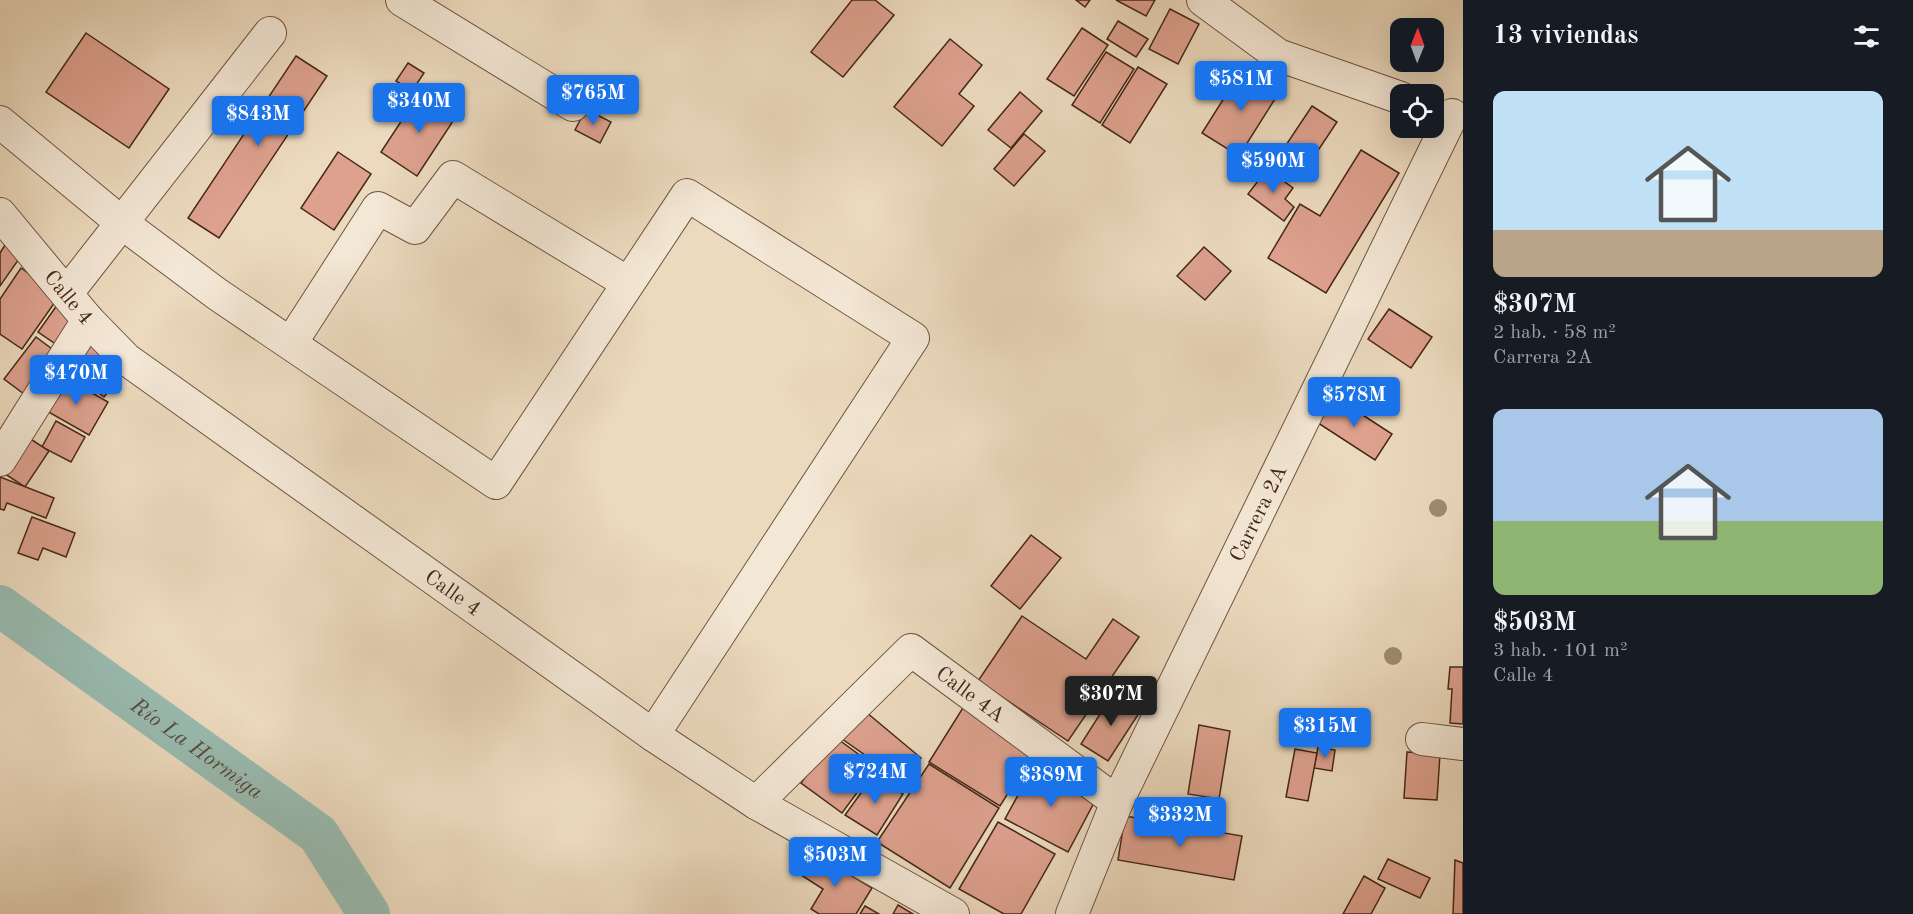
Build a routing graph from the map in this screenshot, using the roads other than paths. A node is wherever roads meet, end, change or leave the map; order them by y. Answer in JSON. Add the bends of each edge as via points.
{"nodes":[{"id":1,"x":402,"y":0,"type":"edge"},
{"id":2,"x":1203,"y":0,"type":"edge"},
{"id":3,"x":270,"y":33,"type":"dead end"},
{"id":4,"x":1390,"y":94,"type":"edge"},
{"id":5,"x":573,"y":105,"type":"dead end"},
{"id":6,"x":1450,"y":113,"type":"edge"},
{"id":7,"x":0,"y":122,"type":"edge"},
{"id":8,"x":0,"y":214,"type":"edge"},
{"id":9,"x":122,"y":223,"type":"junction"},
{"id":10,"x":628,"y":283,"type":"junction"},
{"id":11,"x":67,"y":293,"type":"junction"},
{"id":12,"x":88,"y":320,"type":"junction"},
{"id":13,"x":291,"y":343,"type":"junction"},
{"id":14,"x":0,"y":460,"type":"edge"},
{"id":15,"x":653,"y":735,"type":"junction"},
{"id":16,"x":1422,"y":739,"type":"dead end"},
{"id":17,"x":1463,"y":744,"type":"edge"},
{"id":18,"x":756,"y":802,"type":"junction"},
{"id":19,"x":1117,"y":802,"type":"junction"},
{"id":20,"x":953,"y":914,"type":"edge"},
{"id":21,"x":1072,"y":914,"type":"edge"}],
"edges":[{"from":1,"to":5,"type":"street"},
{"from":2,"to":4,"type":"street","via":[[1278,55]]},
{"from":3,"to":9,"type":"street"},
{"from":6,"to":19,"type":"street","name":"Carrera 2A"},
{"from":7,"to":9,"type":"street"},
{"from":8,"to":11,"type":"street","name":"Calle 4"},
{"from":9,"to":11,"type":"street"},
{"from":9,"to":13,"type":"street"},
{"from":10,"to":13,"type":"street","via":[[453,177],[415,228],[378,208]]},
{"from":10,"to":13,"type":"street","via":[[496,483]]},
{"from":10,"to":15,"type":"street","via":[[687,195],[913,338]]},
{"from":11,"to":12,"type":"street","name":"Calle 4"},
{"from":12,"to":14,"type":"street"},
{"from":12,"to":15,"type":"street","name":"Calle 4","via":[[126,359]]},
{"from":15,"to":18,"type":"street","name":"Calle 4"},
{"from":16,"to":17,"type":"street"},
{"from":18,"to":19,"type":"street","name":"Calle 4A","via":[[911,650]]},
{"from":18,"to":20,"type":"street","name":"Calle 4"},
{"from":19,"to":21,"type":"street","name":"Carrera 2A"}]}
